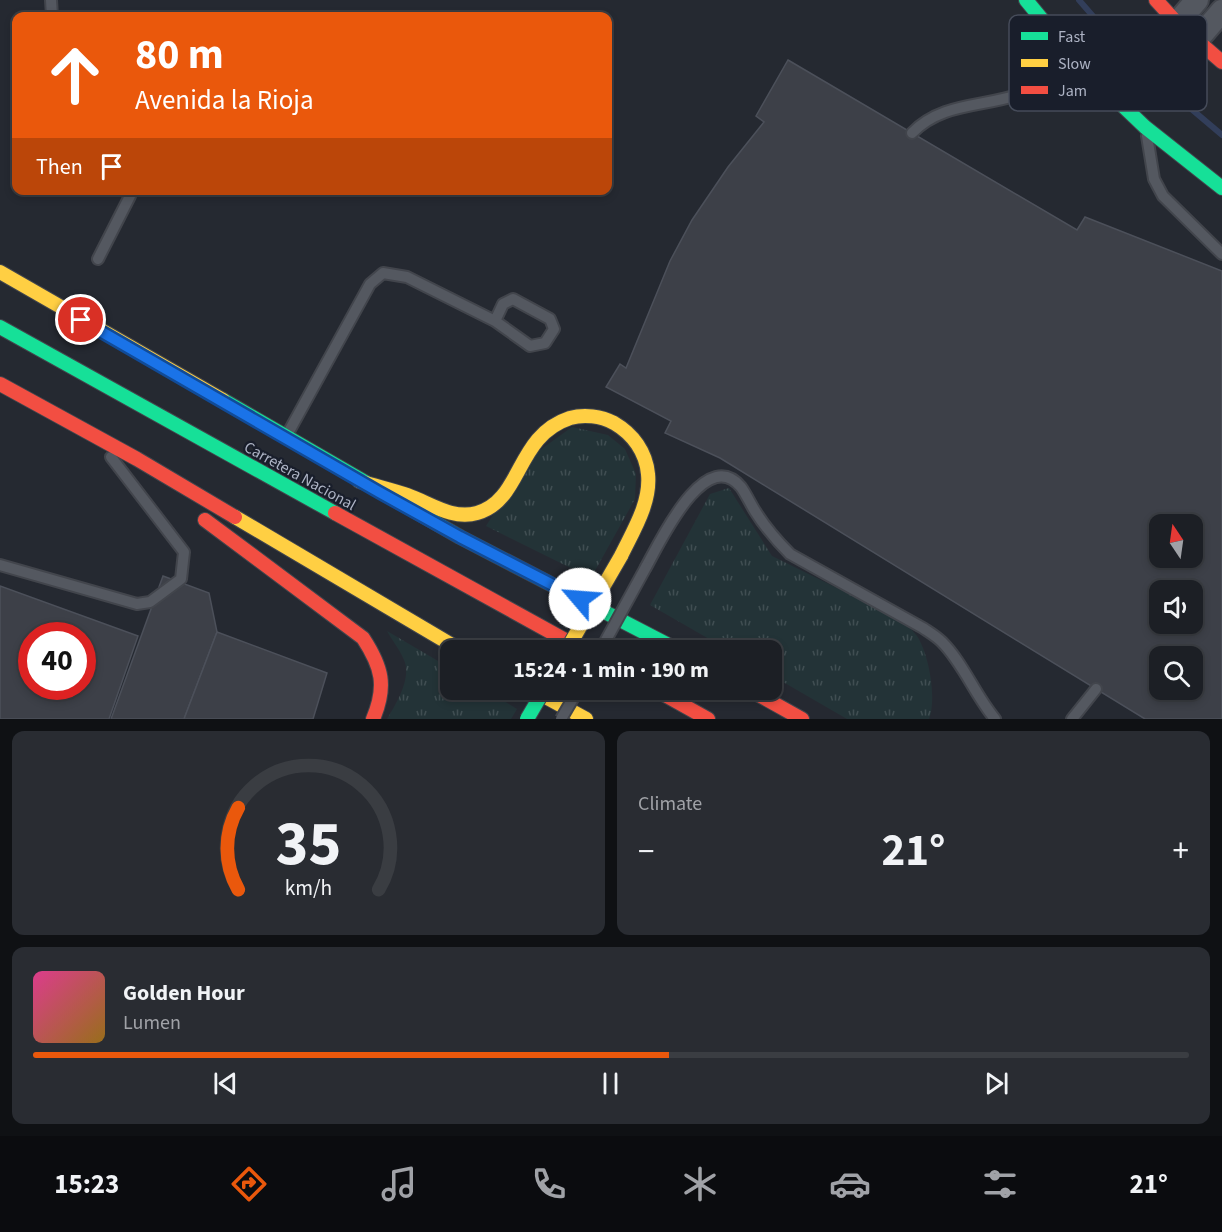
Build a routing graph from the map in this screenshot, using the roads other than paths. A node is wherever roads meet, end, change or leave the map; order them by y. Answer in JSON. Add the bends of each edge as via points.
{"nodes":[{"id":1,"x":1026,"y":0,"type":"edge"},
{"id":2,"x":1156,"y":0,"type":"edge"},
{"id":3,"x":1197,"y":0,"type":"edge"},
{"id":4,"x":1222,"y":11,"type":"edge"},
{"id":5,"x":1038,"y":15,"type":"edge"},
{"id":6,"x":1170,"y":15,"type":"edge"},
{"id":7,"x":1183,"y":15,"type":"edge"},
{"id":8,"x":1207,"y":28,"type":"edge"},
{"id":9,"x":1207,"y":49,"type":"edge"},
{"id":10,"x":1222,"y":62,"type":"edge"},
{"id":11,"x":1009,"y":98,"type":"edge"},
{"id":12,"x":1128,"y":111,"type":"edge"},
{"id":13,"x":1145,"y":127,"type":"junction"},
{"id":14,"x":912,"y":133,"type":"dead end"},
{"id":15,"x":1222,"y":188,"type":"edge"},
{"id":16,"x":130,"y":195,"type":"edge"},
{"id":17,"x":1222,"y":254,"type":"edge"},
{"id":18,"x":98,"y":259,"type":"dead end"},
{"id":19,"x":0,"y":272,"type":"edge"},
{"id":20,"x":495,"y":321,"type":"junction"},
{"id":21,"x":0,"y":327,"type":"edge"},
{"id":22,"x":0,"y":384,"type":"edge"},
{"id":23,"x":93,"y":435,"type":"junction"},
{"id":24,"x":285,"y":438,"type":"junction"},
{"id":25,"x":137,"y":459,"type":"junction"},
{"id":26,"x":359,"y":481,"type":"junction"},
{"id":27,"x":0,"y":565,"type":"edge"},
{"id":28,"x":443,"y":640,"type":"edge"},
{"id":29,"x":565,"y":640,"type":"edge"},
{"id":30,"x":572,"y":640,"type":"edge"},
{"id":31,"x":606,"y":640,"type":"edge"},
{"id":32,"x":659,"y":640,"type":"edge"},
{"id":33,"x":1096,"y":689,"type":"dead end"},
{"id":34,"x":538,"y":700,"type":"edge"},
{"id":35,"x":551,"y":700,"type":"edge"},
{"id":36,"x":573,"y":700,"type":"edge"},
{"id":37,"x":674,"y":700,"type":"edge"},
{"id":38,"x":768,"y":700,"type":"edge"},
{"id":39,"x":374,"y":719,"type":"edge"},
{"id":40,"x":527,"y":719,"type":"edge"},
{"id":41,"x":561,"y":719,"type":"edge"},
{"id":42,"x":586,"y":719,"type":"edge"},
{"id":43,"x":708,"y":719,"type":"edge"},
{"id":44,"x":802,"y":719,"type":"edge"},
{"id":45,"x":994,"y":719,"type":"edge"},
{"id":46,"x":1072,"y":719,"type":"edge"}],
"edges":[{"from":1,"to":5,"type":"main road"},
{"from":2,"to":6,"type":"main road"},
{"from":3,"to":7,"type":"street"},
{"from":4,"to":8,"type":"street"},
{"from":9,"to":10,"type":"main road"},
{"from":11,"to":14,"type":"lane","via":[[948,110],[922,122]]},
{"from":12,"to":13,"type":"main road"},
{"from":13,"to":15,"type":"main road"},
{"from":13,"to":17,"type":"lane","via":[[1154,179],[1162,196]]},
{"from":16,"to":18,"type":"lane"},
{"from":19,"to":24,"type":"main road"},
{"from":20,"to":20,"type":"lane","via":[[530,345],[545,343],[554,329],[550,319],[513,299],[503,304]]},
{"from":20,"to":24,"type":"lane","via":[[407,277],[383,273],[370,284]]},
{"from":21,"to":29,"type":"main road","name":"Carretera Nacional"},
{"from":22,"to":23,"type":"main road"},
{"from":23,"to":25,"type":"main road"},
{"from":23,"to":27,"type":"lane","via":[[184,552],[181,579],[150,602],[137,604]]},
{"from":24,"to":26,"type":"main road"},
{"from":25,"to":28,"type":"main road"},
{"from":25,"to":39,"type":"main road","via":[[192,510],[363,638],[374,653],[383,688]]},
{"from":26,"to":30,"type":"main road","bridge":true,"via":[[447,513],[477,513],[500,498],[541,434],[556,423],[578,417],[604,418],[622,426],[637,441],[645,459],[647,493],[642,513],[621,556]]},
{"from":26,"to":32,"type":"main road"},
{"from":31,"to":45,"type":"lane","bridge":true,"via":[[684,500],[715,478],[734,481],[790,554],[923,627],[942,642]]},
{"from":33,"to":46,"type":"lane"},
{"from":34,"to":40,"type":"main road","bridge":true},
{"from":35,"to":42,"type":"main road"},
{"from":36,"to":41,"type":"lane","bridge":true},
{"from":37,"to":43,"type":"main road"},
{"from":38,"to":44,"type":"main road"}]}
